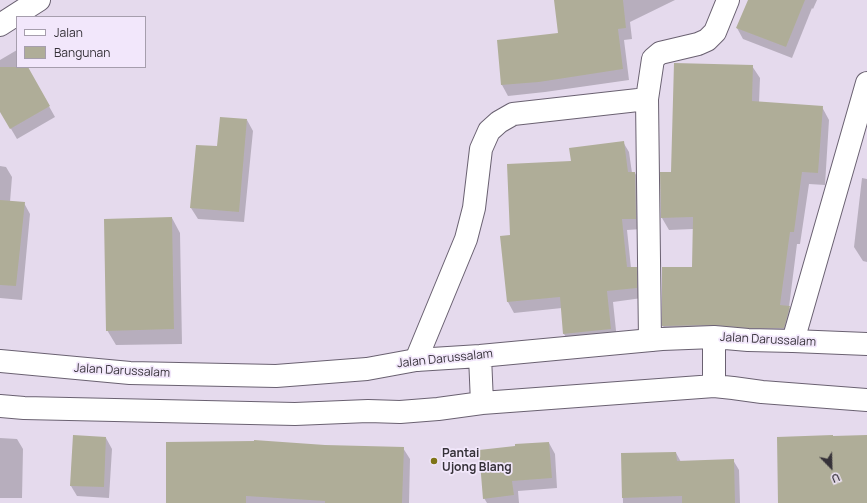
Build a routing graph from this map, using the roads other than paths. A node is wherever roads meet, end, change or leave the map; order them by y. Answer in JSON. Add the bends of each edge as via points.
{"nodes":[{"id":1,"x":39,"y":0,"type":"edge"},
{"id":2,"x":728,"y":0,"type":"edge"},
{"id":3,"x":0,"y":25,"type":"edge"},
{"id":4,"x":867,"y":83,"type":"edge"},
{"id":5,"x":647,"y":99,"type":"junction"},
{"id":6,"x":714,"y":337,"type":"junction"},
{"id":7,"x":650,"y":340,"type":"junction"},
{"id":8,"x":793,"y":341,"type":"junction"},
{"id":9,"x":867,"y":344,"type":"edge"},
{"id":10,"x":480,"y":356,"type":"junction"},
{"id":11,"x":416,"y":360,"type":"junction"},
{"id":12,"x":0,"y":361,"type":"edge"},
{"id":13,"x":714,"y":386,"type":"junction"},
{"id":14,"x":867,"y":400,"type":"edge"},
{"id":15,"x":482,"y":402,"type":"junction"},
{"id":16,"x":0,"y":406,"type":"edge"}],
"edges":[{"from":1,"to":3,"type":"street"},
{"from":2,"to":5,"type":"street","via":[[715,32],[706,40],[660,53],[653,59]]},
{"from":4,"to":8,"type":"street"},
{"from":5,"to":7,"type":"street"},
{"from":5,"to":11,"type":"street","via":[[513,114],[490,130],[481,149],[474,208],[466,239]]},
{"from":6,"to":7,"type":"street","name":"Jalan Darussalam"},
{"from":6,"to":8,"type":"street","name":"Jalan Darussalam"},
{"from":6,"to":13,"type":"street"},
{"from":7,"to":10,"type":"street","name":"Jalan Darussalam"},
{"from":8,"to":9,"type":"street","name":"Jalan Darussalam"},
{"from":10,"to":11,"type":"street","name":"Jalan Darussalam"},
{"from":10,"to":15,"type":"street"},
{"from":11,"to":12,"type":"street","name":"Jalan Darussalam","via":[[367,369],[276,376],[130,373]]},
{"from":13,"to":14,"type":"street"},
{"from":13,"to":15,"type":"street"},
{"from":15,"to":16,"type":"street","via":[[400,412],[296,414]]}]}
